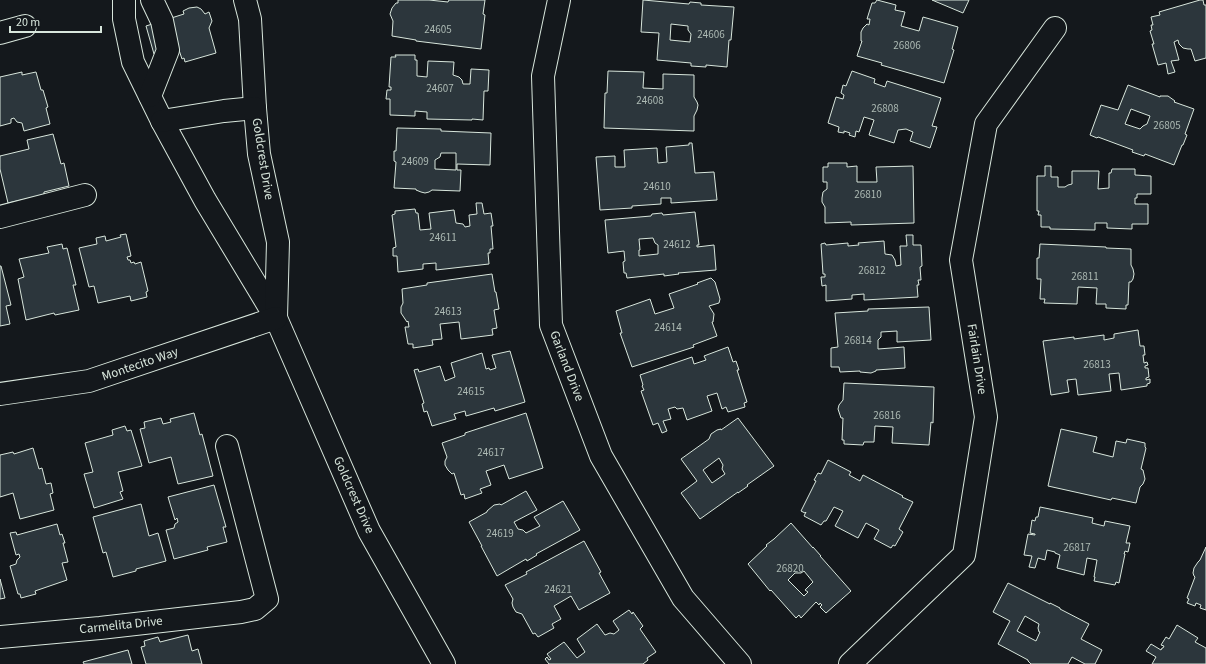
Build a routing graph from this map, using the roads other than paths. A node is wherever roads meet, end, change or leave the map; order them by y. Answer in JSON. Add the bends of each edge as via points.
{"nodes":[{"id":1,"x":124,"y":0,"type":"edge"},
{"id":2,"x":152,"y":0,"type":"edge"},
{"id":3,"x":245,"y":0,"type":"edge"},
{"id":4,"x":560,"y":0,"type":"edge"},
{"id":5,"x":25,"y":26,"type":"dead end"},
{"id":6,"x":1055,"y":28,"type":"dead end"},
{"id":7,"x":0,"y":33,"type":"edge"},
{"id":8,"x":150,"y":96,"type":"junction"},
{"id":9,"x":255,"y":108,"type":"junction"},
{"id":10,"x":162,"y":121,"type":"junction"},
{"id":11,"x":85,"y":194,"type":"dead end"},
{"id":12,"x":0,"y":216,"type":"edge"},
{"id":13,"x":276,"y":318,"type":"junction"},
{"id":14,"x":0,"y":394,"type":"edge"},
{"id":15,"x":227,"y":446,"type":"dead end"},
{"id":16,"x":0,"y":637,"type":"edge"},
{"id":17,"x":437,"y":661,"type":"edge"},
{"id":18,"x":740,"y":664,"type":"edge"},
{"id":19,"x":850,"y":664,"type":"edge"}],
"edges":[{"from":1,"to":8,"type":"street","name":"Goldcrest Drive","via":[[124,19],[133,62]]},
{"from":2,"to":8,"type":"street","via":[[162,21],[168,50]]},
{"from":3,"to":9,"type":"street","name":"Goldcrest Drive","via":[[250,19]]},
{"from":4,"to":18,"type":"street","name":"Garland Drive","via":[[543,76],[551,325],[601,456],[683,598]]},
{"from":5,"to":7,"type":"street"},
{"from":6,"to":19,"type":"street","name":"Fairlain Drive","via":[[986,124],[961,260],[986,417],[964,555]]},
{"from":8,"to":10,"type":"street","name":"Goldcrest Drive"},
{"from":9,"to":10,"type":"street"},
{"from":9,"to":13,"type":"street","name":"Goldcrest Drive","via":[[259,154],[278,242]]},
{"from":10,"to":13,"type":"street","name":"Goldcrest Drive","via":[[205,200]]},
{"from":11,"to":12,"type":"street"},
{"from":13,"to":14,"type":"street","name":"Montecito Way","via":[[89,381]]},
{"from":13,"to":17,"type":"street","name":"Goldcrest Drive","via":[[369,531]]},
{"from":15,"to":16,"type":"street","name":"Carmelita Drive","via":[[267,599],[255,609],[241,612]]}]}
